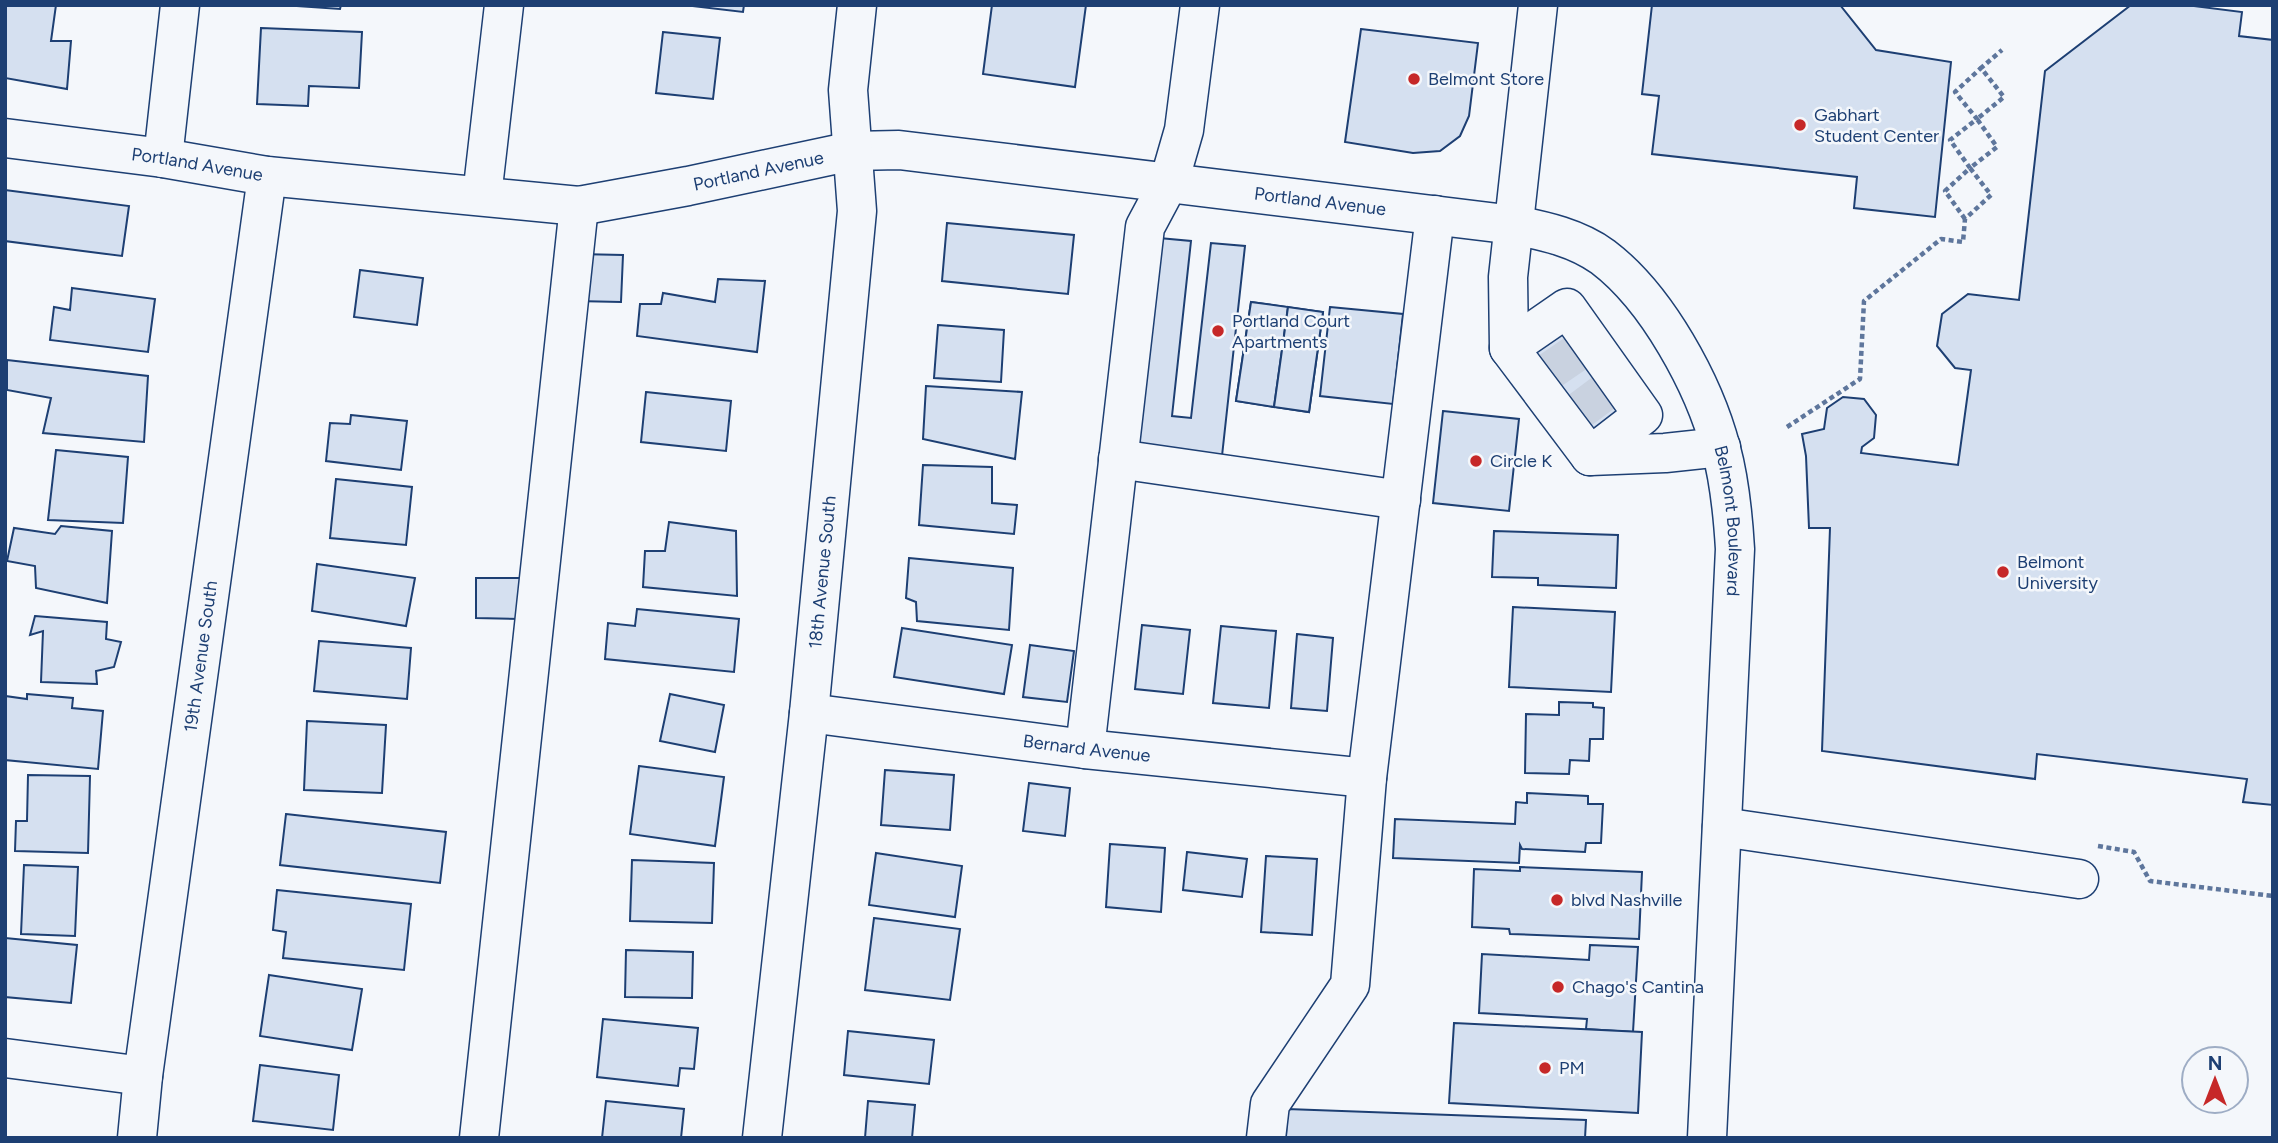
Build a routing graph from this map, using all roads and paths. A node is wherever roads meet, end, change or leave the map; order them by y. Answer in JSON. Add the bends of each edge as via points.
{"nodes":[{"id":1,"x":180,"y":5,"type":"edge"},
{"id":2,"x":504,"y":5,"type":"edge"},
{"id":3,"x":857,"y":5,"type":"edge"},
{"id":4,"x":1200,"y":5,"type":"edge"},
{"id":5,"x":1538,"y":5,"type":"edge"},
{"id":6,"x":2002,"y":50,"type":"dead end"},
{"id":7,"x":1981,"y":68,"type":"junction"},
{"id":8,"x":1977,"y":119,"type":"junction"},
{"id":9,"x":5,"y":138,"type":"edge"},
{"id":10,"x":852,"y":151,"type":"junction"},
{"id":11,"x":163,"y":158,"type":"junction"},
{"id":12,"x":1970,"y":168,"type":"junction"},
{"id":13,"x":267,"y":176,"type":"junction"},
{"id":14,"x":1169,"y":181,"type":"junction"},
{"id":15,"x":482,"y":196,"type":"junction"},
{"id":16,"x":579,"y":206,"type":"junction"},
{"id":17,"x":1435,"y":215,"type":"junction"},
{"id":18,"x":1965,"y":219,"type":"junction"},
{"id":19,"x":1514,"y":225,"type":"junction"},
{"id":20,"x":1509,"y":348,"type":"junction"},
{"id":21,"x":1787,"y":427,"type":"dead end"},
{"id":22,"x":1720,"y":447,"type":"junction"},
{"id":23,"x":1590,"y":456,"type":"junction"},
{"id":24,"x":1118,"y":459,"type":"junction"},
{"id":25,"x":1401,"y":500,"type":"junction"},
{"id":26,"x":809,"y":713,"type":"junction"},
{"id":27,"x":1085,"y":749,"type":"junction"},
{"id":28,"x":1367,"y":778,"type":"junction"},
{"id":29,"x":1722,"y":827,"type":"junction"},
{"id":30,"x":2079,"y":879,"type":"dead end"},
{"id":31,"x":5,"y":1058,"type":"edge"},
{"id":32,"x":143,"y":1076,"type":"junction"},
{"id":33,"x":136,"y":1138,"type":"edge"},
{"id":34,"x":479,"y":1138,"type":"edge"},
{"id":35,"x":762,"y":1138,"type":"edge"},
{"id":36,"x":1266,"y":1138,"type":"edge"},
{"id":37,"x":1707,"y":1138,"type":"edge"}],
"edges":[{"from":1,"to":11,"type":"street"},
{"from":2,"to":15,"type":"street"},
{"from":3,"to":10,"type":"street","name":"18th Avenue South","via":[[848,90]]},
{"from":4,"to":14,"type":"street","via":[[1184,130]]},
{"from":5,"to":19,"type":"street"},
{"from":6,"to":7,"type":"path"},
{"from":7,"to":8,"type":"path","via":[[1955,92]]},
{"from":7,"to":8,"type":"path","via":[[2004,97]]},
{"from":8,"to":12,"type":"path","via":[[1950,141]]},
{"from":8,"to":12,"type":"path","via":[[1997,147]]},
{"from":9,"to":11,"type":"street","name":"Portland Avenue"},
{"from":10,"to":14,"type":"street","name":"Portland Avenue","via":[[899,150]]},
{"from":10,"to":16,"type":"street","name":"Portland Avenue"},
{"from":10,"to":26,"type":"street","name":"18th Avenue South","via":[[857,211]]},
{"from":11,"to":13,"type":"street","name":"Portland Avenue"},
{"from":12,"to":18,"type":"path","via":[[1945,191]]},
{"from":12,"to":18,"type":"path","via":[[1992,195]]},
{"from":13,"to":15,"type":"street","name":"Portland Avenue"},
{"from":13,"to":32,"type":"street","name":"19th Avenue South"},
{"from":14,"to":17,"type":"street","name":"Portland Avenue"},
{"from":14,"to":24,"type":"street","via":[[1145,228]]},
{"from":15,"to":16,"type":"street","name":"Portland Avenue"},
{"from":16,"to":34,"type":"street"},
{"from":17,"to":19,"type":"street","name":"Portland Avenue"},
{"from":17,"to":25,"type":"street"},
{"from":18,"to":21,"type":"path","via":[[1963,242],[1941,239],[1864,300],[1860,379]]},
{"from":19,"to":20,"type":"street","via":[[1508,277]]},
{"from":19,"to":22,"type":"street","name":"Belmont Boulevard","via":[[1548,231],[1580,244],[1622,274],[1680,353]]},
{"from":20,"to":23,"type":"street","via":[[1539,378]]},
{"from":20,"to":23,"type":"street","via":[[1567,308],[1587,346],[1643,415]]},
{"from":22,"to":23,"type":"street"},
{"from":22,"to":29,"type":"street","name":"Belmont Boulevard","via":[[1729,484],[1735,549]]},
{"from":24,"to":25,"type":"street"},
{"from":24,"to":27,"type":"street"},
{"from":25,"to":28,"type":"street"},
{"from":26,"to":27,"type":"street","name":"Bernard Avenue"},
{"from":26,"to":35,"type":"street","name":"18th Avenue South"},
{"from":27,"to":28,"type":"street","name":"Bernard Avenue"},
{"from":28,"to":36,"type":"street","via":[[1350,985],[1270,1104]]},
{"from":29,"to":30,"type":"street"},
{"from":29,"to":37,"type":"street","name":"Belmont Boulevard"},
{"from":31,"to":32,"type":"street"},
{"from":32,"to":33,"type":"street","name":"19th Avenue South"}]}
